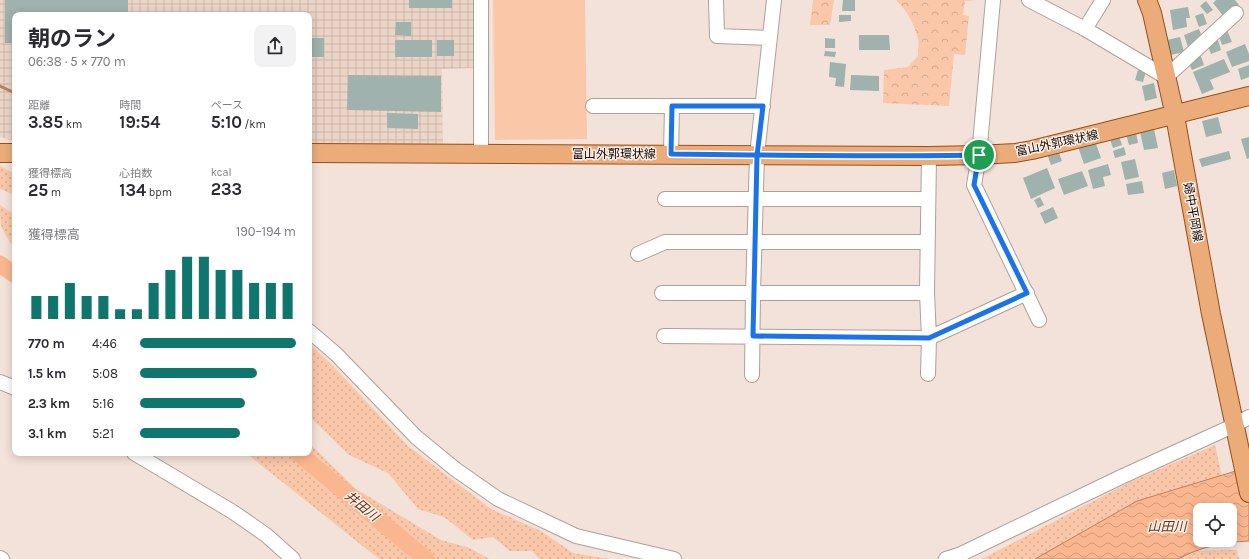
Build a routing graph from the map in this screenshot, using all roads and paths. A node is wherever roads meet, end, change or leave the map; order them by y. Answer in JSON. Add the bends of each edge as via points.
{"nodes":[{"id":1,"x":481,"y":0,"type":"edge"},
{"id":2,"x":716,"y":0,"type":"edge"},
{"id":3,"x":774,"y":0,"type":"edge"},
{"id":4,"x":993,"y":0,"type":"edge"},
{"id":5,"x":1029,"y":0,"type":"edge"},
{"id":6,"x":1103,"y":0,"type":"edge"},
{"id":7,"x":1147,"y":0,"type":"edge"},
{"id":8,"x":1236,"y":13,"type":"dead end"},
{"id":9,"x":1084,"y":29,"type":"junction"},
{"id":10,"x":770,"y":38,"type":"junction"},
{"id":11,"x":1166,"y":77,"type":"junction"},
{"id":12,"x":1249,"y":96,"type":"edge"},
{"id":13,"x":593,"y":106,"type":"dead end"},
{"id":14,"x":672,"y":106,"type":"junction"},
{"id":15,"x":763,"y":106,"type":"junction"},
{"id":16,"x":1175,"y":116,"type":"junction"},
{"id":17,"x":12,"y":153,"type":"edge"},
{"id":18,"x":0,"y":154,"type":"edge"},
{"id":19,"x":312,"y":154,"type":"edge"},
{"id":20,"x":481,"y":154,"type":"junction"},
{"id":21,"x":671,"y":154,"type":"junction"},
{"id":22,"x":979,"y":155,"type":"junction"},
{"id":23,"x":757,"y":156,"type":"junction"},
{"id":24,"x":929,"y":156,"type":"junction"},
{"id":25,"x":12,"y":160,"type":"edge"},
{"id":26,"x":928,"y":198,"type":"junction"},
{"id":27,"x":665,"y":199,"type":"dead end"},
{"id":28,"x":756,"y":199,"type":"junction"},
{"id":29,"x":755,"y":242,"type":"junction"},
{"id":30,"x":927,"y":242,"type":"junction"},
{"id":31,"x":638,"y":254,"type":"dead end"},
{"id":32,"x":662,"y":293,"type":"dead end"},
{"id":33,"x":753,"y":293,"type":"junction"},
{"id":34,"x":927,"y":293,"type":"junction"},
{"id":35,"x":1027,"y":293,"type":"junction"},
{"id":36,"x":1039,"y":320,"type":"dead end"},
{"id":37,"x":312,"y":334,"type":"edge"},
{"id":38,"x":664,"y":336,"type":"dead end"},
{"id":39,"x":753,"y":336,"type":"junction"},
{"id":40,"x":929,"y":338,"type":"junction"},
{"id":41,"x":928,"y":374,"type":"dead end"},
{"id":42,"x":752,"y":375,"type":"dead end"},
{"id":43,"x":0,"y":382,"type":"edge"},
{"id":44,"x":12,"y":387,"type":"edge"},
{"id":45,"x":1242,"y":421,"type":"edge"},
{"id":46,"x":139,"y":456,"type":"edge"},
{"id":47,"x":1249,"y":494,"type":"edge"},
{"id":48,"x":293,"y":559,"type":"edge"},
{"id":49,"x":674,"y":559,"type":"edge"},
{"id":50,"x":946,"y":559,"type":"edge"}],
"edges":[{"from":1,"to":20,"type":"street"},
{"from":2,"to":10,"type":"street","via":[[717,36]]},
{"from":3,"to":10,"type":"street"},
{"from":4,"to":22,"type":"street"},
{"from":5,"to":9,"type":"street"},
{"from":6,"to":9,"type":"street"},
{"from":7,"to":11,"type":"main road","name":"婦中平岡線"},
{"from":8,"to":11,"type":"street"},
{"from":9,"to":11,"type":"street"},
{"from":10,"to":15,"type":"street"},
{"from":11,"to":16,"type":"main road","name":"婦中平岡線"},
{"from":12,"to":16,"type":"main road","name":"富山外郭環状線"},
{"from":13,"to":14,"type":"street"},
{"from":14,"to":15,"type":"street"},
{"from":14,"to":21,"type":"street"},
{"from":15,"to":23,"type":"street"},
{"from":16,"to":22,"type":"main road","name":"富山外郭環状線","via":[[1032,150]]},
{"from":16,"to":45,"type":"main road","name":"婦中平岡線","via":[[1211,314]]},
{"from":17,"to":18,"type":"main road"},
{"from":18,"to":25,"type":"street"},
{"from":19,"to":20,"type":"main road","name":"富山外郭環状線"},
{"from":20,"to":21,"type":"main road","name":"富山外郭環状線"},
{"from":21,"to":23,"type":"main road","name":"富山外郭環状線"},
{"from":22,"to":24,"type":"main road","name":"富山外郭環状線"},
{"from":22,"to":35,"type":"street","via":[[974,185]]},
{"from":23,"to":24,"type":"main road","name":"富山外郭環状線"},
{"from":23,"to":28,"type":"street"},
{"from":24,"to":26,"type":"street"},
{"from":26,"to":28,"type":"street"},
{"from":26,"to":30,"type":"street"},
{"from":27,"to":28,"type":"street"},
{"from":28,"to":29,"type":"street"},
{"from":29,"to":30,"type":"street"},
{"from":29,"to":31,"type":"street","via":[[665,242]]},
{"from":29,"to":33,"type":"street"},
{"from":30,"to":34,"type":"street"},
{"from":32,"to":33,"type":"street"},
{"from":33,"to":34,"type":"street"},
{"from":33,"to":39,"type":"street"},
{"from":34,"to":40,"type":"street"},
{"from":35,"to":36,"type":"street"},
{"from":35,"to":40,"type":"street"},
{"from":37,"to":49,"type":"street","via":[[336,354],[416,437],[455,469],[498,499],[576,536]]},
{"from":38,"to":39,"type":"street"},
{"from":39,"to":40,"type":"street"},
{"from":39,"to":42,"type":"street"},
{"from":40,"to":41,"type":"street"},
{"from":43,"to":44,"type":"street"},
{"from":45,"to":47,"type":"main road","name":"婦中平岡線"},
{"from":45,"to":50,"type":"street"},
{"from":46,"to":48,"type":"street","via":[[233,512],[266,535]]}]}
